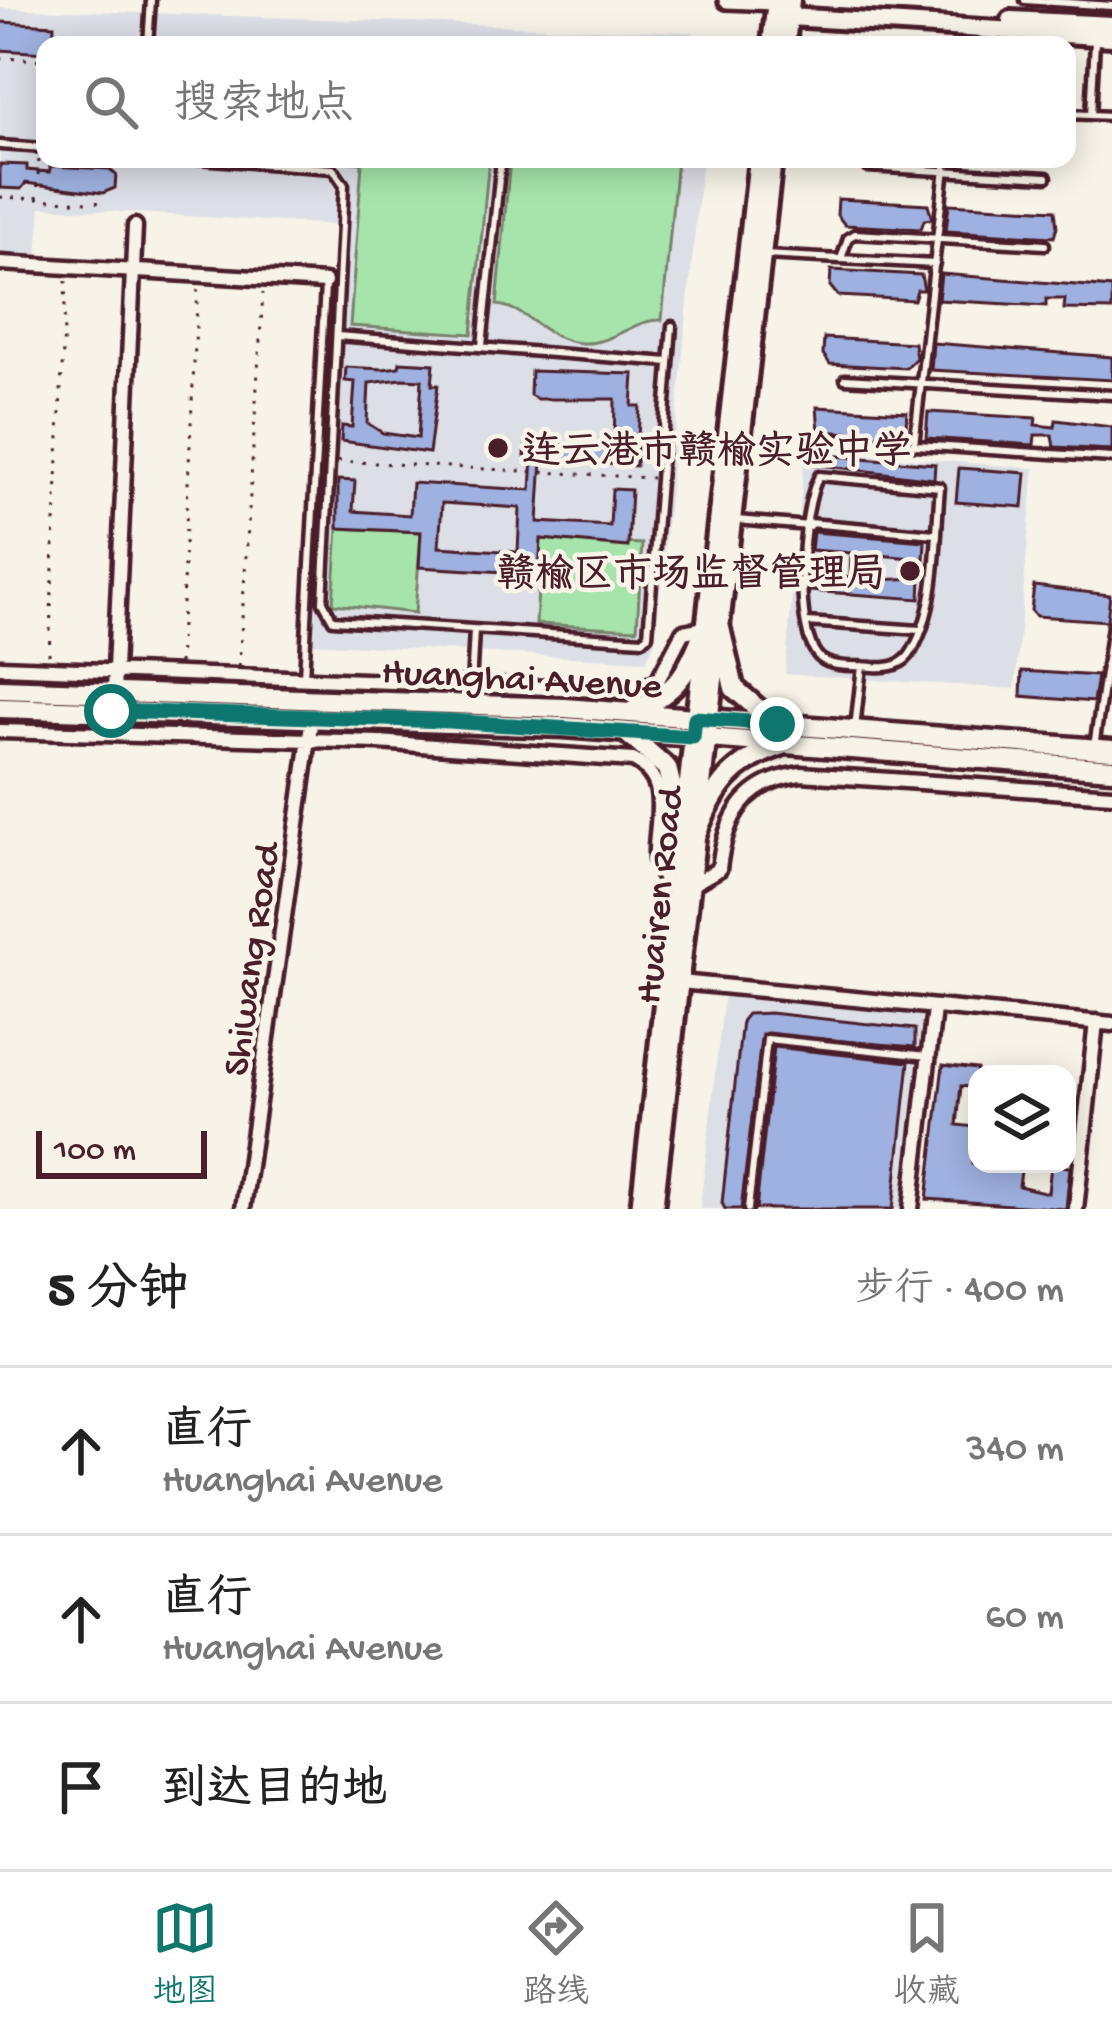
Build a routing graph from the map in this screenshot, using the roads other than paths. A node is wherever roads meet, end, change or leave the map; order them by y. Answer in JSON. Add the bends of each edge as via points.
{"nodes":[{"id":1,"x":151,"y":0,"type":"edge"},
{"id":2,"x":727,"y":0,"type":"edge"},
{"id":3,"x":1024,"y":0,"type":"edge"},
{"id":4,"x":1101,"y":3,"type":"edge"},
{"id":5,"x":785,"y":5,"type":"edge"},
{"id":6,"x":1112,"y":6,"type":"edge"},
{"id":7,"x":1104,"y":31,"type":"edge"},
{"id":8,"x":149,"y":36,"type":"edge"},
{"id":9,"x":774,"y":36,"type":"edge"},
{"id":10,"x":786,"y":36,"type":"edge"},
{"id":11,"x":1076,"y":114,"type":"edge"},
{"id":12,"x":1091,"y":115,"type":"junction"},
{"id":13,"x":1112,"y":116,"type":"edge"},
{"id":14,"x":0,"y":145,"type":"edge"},
{"id":15,"x":36,"y":148,"type":"edge"},
{"id":16,"x":320,"y":168,"type":"edge"},
{"id":17,"x":500,"y":168,"type":"edge"},
{"id":18,"x":757,"y":168,"type":"edge"},
{"id":19,"x":772,"y":168,"type":"edge"},
{"id":20,"x":883,"y":168,"type":"edge"},
{"id":21,"x":945,"y":168,"type":"edge"},
{"id":22,"x":945,"y":172,"type":"junction"},
{"id":23,"x":1047,"y":177,"type":"dead end"},
{"id":24,"x":134,"y":226,"type":"dead end"},
{"id":25,"x":937,"y":238,"type":"junction"},
{"id":26,"x":1045,"y":244,"type":"dead end"},
{"id":27,"x":762,"y":254,"type":"junction"},
{"id":28,"x":842,"y":259,"type":"junction"},
{"id":29,"x":0,"y":263,"type":"edge"},
{"id":30,"x":934,"y":264,"type":"junction"},
{"id":31,"x":133,"y":272,"type":"junction"},
{"id":32,"x":326,"y":282,"type":"joint"},
{"id":33,"x":672,"y":326,"type":"dead end"},
{"id":34,"x":337,"y":336,"type":"junction"},
{"id":35,"x":482,"y":347,"type":"junction"},
{"id":36,"x":669,"y":362,"type":"junction"},
{"id":37,"x":844,"y":379,"type":"dead end"},
{"id":38,"x":921,"y":384,"type":"junction"},
{"id":39,"x":1112,"y":395,"type":"edge"},
{"id":40,"x":826,"y":439,"type":"dead end"},
{"id":41,"x":914,"y":445,"type":"junction"},
{"id":42,"x":1112,"y":458,"type":"edge"},
{"id":43,"x":732,"y":520,"type":"junction"},
{"id":44,"x":809,"y":524,"type":"junction"},
{"id":45,"x":935,"y":534,"type":"junction"},
{"id":46,"x":807,"y":622,"type":"junction"},
{"id":47,"x":1112,"y":626,"type":"edge"},
{"id":48,"x":712,"y":628,"type":"junction"},
{"id":49,"x":474,"y":630,"type":"junction"},
{"id":50,"x":920,"y":630,"type":"junction"},
{"id":51,"x":862,"y":666,"type":"junction"},
{"id":52,"x":0,"y":667,"type":"edge"},
{"id":53,"x":115,"y":670,"type":"junction"},
{"id":54,"x":304,"y":677,"type":"junction"},
{"id":55,"x":0,"y":689,"type":"edge"},
{"id":56,"x":114,"y":692,"type":"junction"},
{"id":57,"x":470,"y":694,"type":"junction"},
{"id":58,"x":0,"y":708,"type":"edge"},
{"id":59,"x":312,"y":717,"type":"junction"},
{"id":60,"x":625,"y":722,"type":"junction"},
{"id":61,"x":777,"y":724,"type":"junction"},
{"id":62,"x":701,"y":728,"type":"junction"},
{"id":63,"x":0,"y":730,"type":"edge"},
{"id":64,"x":855,"y":730,"type":"junction"},
{"id":65,"x":308,"y":740,"type":"junction"},
{"id":66,"x":786,"y":744,"type":"junction"},
{"id":67,"x":1103,"y":749,"type":"edge"},
{"id":68,"x":1112,"y":769,"type":"edge"},
{"id":69,"x":1112,"y":795,"type":"edge"},
{"id":70,"x":689,"y":831,"type":"junction"},
{"id":71,"x":683,"y":890,"type":"junction"},
{"id":72,"x":680,"y":982,"type":"junction"},
{"id":73,"x":934,"y":1009,"type":"junction"},
{"id":74,"x":1096,"y":1022,"type":"junction"},
{"id":75,"x":1112,"y":1024,"type":"edge"},
{"id":76,"x":928,"y":1057,"type":"junction"},
{"id":77,"x":243,"y":1209,"type":"edge"},
{"id":78,"x":640,"y":1209,"type":"edge"},
{"id":79,"x":654,"y":1209,"type":"edge"},
{"id":80,"x":748,"y":1209,"type":"edge"},
{"id":81,"x":911,"y":1209,"type":"edge"},
{"id":82,"x":1076,"y":1209,"type":"edge"}],
"edges":[{"from":1,"to":8,"type":"lane"},
{"from":2,"to":5,"type":"street"},
{"from":3,"to":4,"type":"lane"},
{"from":4,"to":6,"type":"lane"},
{"from":5,"to":7,"type":"main road"},
{"from":5,"to":9,"type":"main road"},
{"from":5,"to":10,"type":"main road"},
{"from":7,"to":12,"type":"lane"},
{"from":11,"to":12,"type":"lane"},
{"from":12,"to":13,"type":"lane"},
{"from":14,"to":15,"type":"lane"},
{"from":16,"to":34,"type":"lane","via":[[340,174],[345,214]]},
{"from":17,"to":35,"type":"lane"},
{"from":18,"to":48,"type":"main road","name":"Huairen Road"},
{"from":19,"to":27,"type":"main road","name":"Huairen Road"},
{"from":20,"to":22,"type":"lane"},
{"from":21,"to":22,"type":"lane"},
{"from":22,"to":23,"type":"lane"},
{"from":22,"to":25,"type":"lane"},
{"from":24,"to":31,"type":"street"},
{"from":25,"to":26,"type":"lane"},
{"from":25,"to":28,"type":"lane","via":[[855,234]]},
{"from":25,"to":30,"type":"lane"},
{"from":27,"to":28,"type":"lane"},
{"from":27,"to":43,"type":"main road","name":"Huairen Road"},
{"from":28,"to":30,"type":"lane"},
{"from":29,"to":31,"type":"street"},
{"from":30,"to":38,"type":"lane"},
{"from":31,"to":32,"type":"street"},
{"from":31,"to":53,"type":"street"},
{"from":32,"to":54,"type":"lane"},
{"from":33,"to":36,"type":"lane"},
{"from":34,"to":35,"type":"lane"},
{"from":34,"to":49,"type":"lane","via":[[323,602],[329,618]]},
{"from":35,"to":36,"type":"lane"},
{"from":36,"to":49,"type":"lane","via":[[648,634],[643,640]]},
{"from":37,"to":38,"type":"lane"},
{"from":38,"to":39,"type":"lane"},
{"from":38,"to":41,"type":"lane"},
{"from":40,"to":41,"type":"lane"},
{"from":41,"to":42,"type":"lane"},
{"from":43,"to":44,"type":"lane"},
{"from":43,"to":48,"type":"main road","name":"Huairen Road"},
{"from":44,"to":45,"type":"lane"},
{"from":44,"to":45,"type":"lane","via":[[819,476],[940,487]]},
{"from":44,"to":46,"type":"lane","via":[[801,588]]},
{"from":45,"to":50,"type":"lane"},
{"from":46,"to":50,"type":"lane"},
{"from":46,"to":51,"type":"lane","via":[[820,658]]},
{"from":47,"to":67,"type":"lane"},
{"from":48,"to":57,"type":"street","via":[[683,632],[668,670],[643,690]]},
{"from":48,"to":60,"type":"main road","via":[[673,691]]},
{"from":48,"to":61,"type":"main road","via":[[734,688]]},
{"from":48,"to":62,"type":"main road","name":"Huairen Road"},
{"from":49,"to":57,"type":"lane"},
{"from":50,"to":51,"type":"lane","via":[[902,663]]},
{"from":51,"to":64,"type":"lane"},
{"from":52,"to":53,"type":"street"},
{"from":53,"to":54,"type":"street"},
{"from":53,"to":56,"type":"street"},
{"from":54,"to":57,"type":"street"},
{"from":55,"to":56,"type":"main road","name":"Huanghai Avenue"},
{"from":56,"to":57,"type":"main road","name":"Huanghai Avenue"},
{"from":57,"to":60,"type":"main road","name":"Huanghai Avenue"},
{"from":58,"to":59,"type":"main road","name":"Huanghai Avenue"},
{"from":59,"to":60,"type":"main road","name":"Huanghai Avenue"},
{"from":59,"to":65,"type":"street","name":"Shiwang Road"},
{"from":60,"to":62,"type":"main road","name":"Huanghai Avenue"},
{"from":60,"to":70,"type":"main road","via":[[667,768]]},
{"from":61,"to":62,"type":"main road","name":"Huanghai Avenue"},
{"from":61,"to":64,"type":"main road","name":"Huanghai Avenue"},
{"from":62,"to":66,"type":"main road","name":"Huanghai Avenue"},
{"from":62,"to":70,"type":"main road","name":"Huairen Road"},
{"from":63,"to":65,"type":"street"},
{"from":64,"to":67,"type":"main road","name":"Huanghai Avenue"},
{"from":65,"to":71,"type":"street","via":[[633,760],[659,789],[656,864]]},
{"from":65,"to":77,"type":"street","name":"Shiwang Road"},
{"from":66,"to":68,"type":"main road","name":"Huanghai Avenue"},
{"from":66,"to":70,"type":"main road","via":[[724,777]]},
{"from":69,"to":71,"type":"street","via":[[780,777],[742,802],[723,833],[719,869]]},
{"from":70,"to":71,"type":"main road","name":"Huairen Road"},
{"from":71,"to":72,"type":"main road","name":"Huairen Road"},
{"from":71,"to":78,"type":"main road","name":"Huairen Road"},
{"from":72,"to":73,"type":"street"},
{"from":72,"to":79,"type":"main road","name":"Huairen Road"},
{"from":73,"to":74,"type":"street"},
{"from":73,"to":76,"type":"street"},
{"from":74,"to":75,"type":"street"},
{"from":74,"to":82,"type":"street"},
{"from":76,"to":80,"type":"lane","via":[[767,1039]]},
{"from":76,"to":81,"type":"street"}]}
